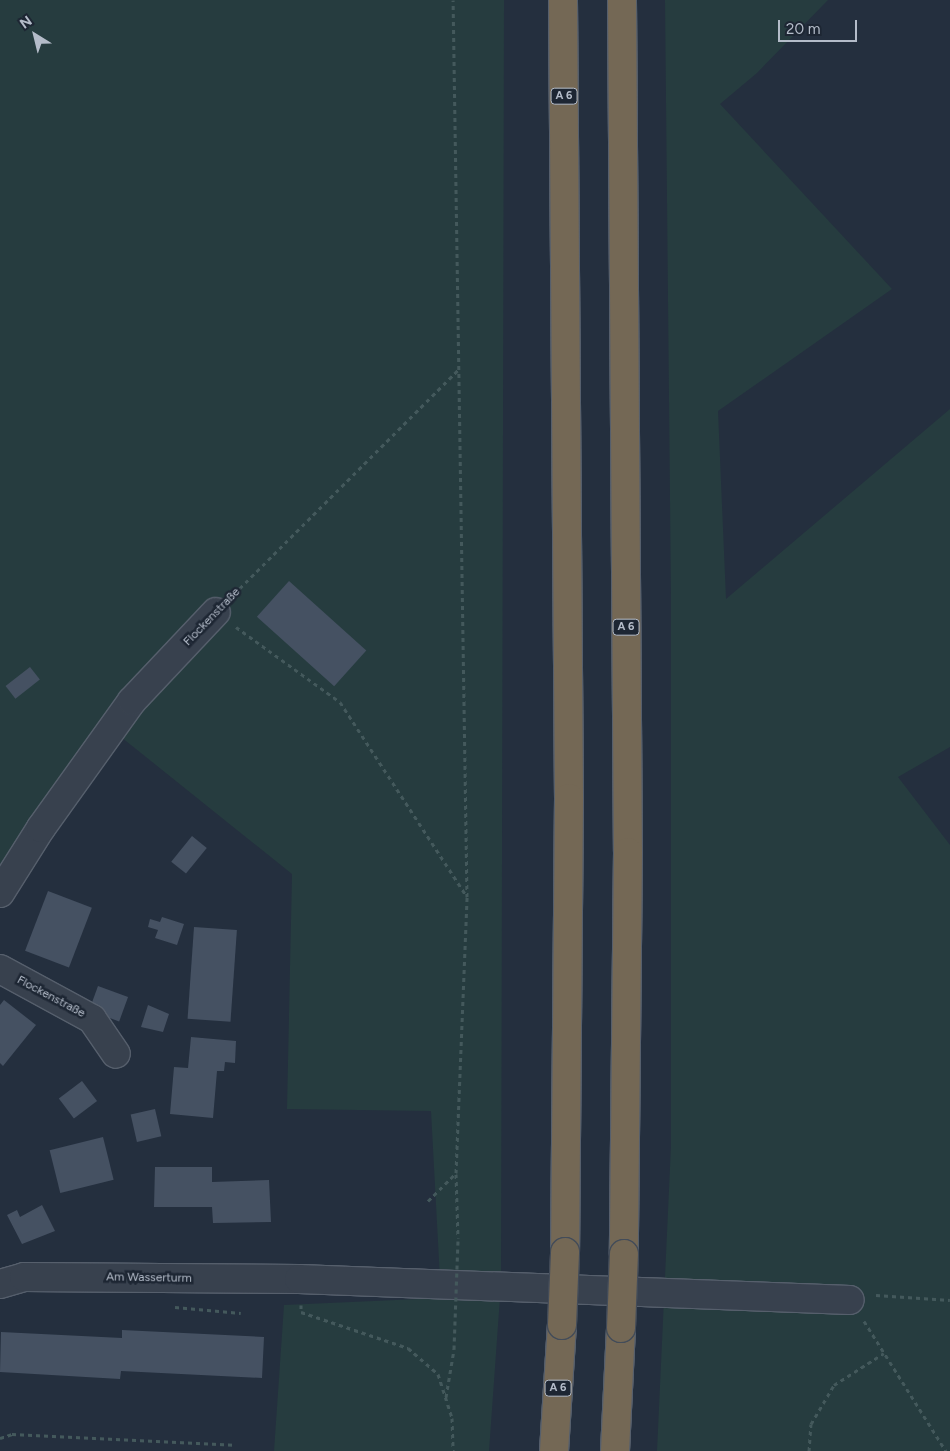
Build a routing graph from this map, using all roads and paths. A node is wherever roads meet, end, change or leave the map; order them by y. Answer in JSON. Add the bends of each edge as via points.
{"nodes":[{"id":1,"x":453,"y":0,"type":"edge"},
{"id":2,"x":563,"y":0,"type":"edge"},
{"id":3,"x":622,"y":0,"type":"edge"},
{"id":4,"x":458,"y":370,"type":"junction"},
{"id":5,"x":216,"y":612,"type":"junction"},
{"id":6,"x":0,"y":893,"type":"edge"},
{"id":7,"x":467,"y":897,"type":"junction"},
{"id":8,"x":0,"y":970,"type":"edge"},
{"id":9,"x":116,"y":1054,"type":"dead end"},
{"id":10,"x":456,"y":1173,"type":"junction"},
{"id":11,"x":428,"y":1201,"type":"dead end"},
{"id":12,"x":299,"y":1279,"type":"junction"},
{"id":13,"x":0,"y":1284,"type":"edge"},
{"id":14,"x":850,"y":1300,"type":"junction"},
{"id":15,"x":950,"y":1300,"type":"edge"},
{"id":16,"x":884,"y":1353,"type":"junction"},
{"id":17,"x":446,"y":1398,"type":"junction"},
{"id":18,"x":0,"y":1438,"type":"edge"},
{"id":19,"x":234,"y":1444,"type":"dead end"},
{"id":20,"x":453,"y":1451,"type":"edge"},
{"id":21,"x":554,"y":1451,"type":"edge"},
{"id":22,"x":615,"y":1451,"type":"edge"},
{"id":23,"x":810,"y":1451,"type":"edge"},
{"id":24,"x":946,"y":1451,"type":"edge"}],
"edges":[{"from":1,"to":4,"type":"path"},
{"from":2,"to":21,"type":"highway","number":"A 6","bridge":true,"via":[[569,798],[565,1252]]},
{"from":3,"to":22,"type":"highway","number":"A 6","bridge":true,"via":[[628,852],[624,1254]]},
{"from":4,"to":5,"type":"path","name":"Flockenstraße"},
{"from":4,"to":7,"type":"path"},
{"from":5,"to":6,"type":"street","name":"Flockenstraße","via":[[132,701],[41,828]]},
{"from":5,"to":7,"type":"path","via":[[340,702]]},
{"from":7,"to":10,"type":"path"},
{"from":8,"to":9,"type":"street","name":"Flockenstraße","via":[[92,1019]]},
{"from":10,"to":11,"type":"path"},
{"from":10,"to":17,"type":"path","bridge":true,"via":[[458,1238],[454,1349]]},
{"from":12,"to":13,"type":"street","name":"Am Wasserturm","via":[[24,1277]]},
{"from":12,"to":14,"type":"street","name":"Am Wasserturm"},
{"from":12,"to":17,"type":"path","via":[[301,1312],[408,1348],[438,1374]]},
{"from":14,"to":15,"type":"path","via":[[876,1295]]},
{"from":14,"to":16,"type":"path"},
{"from":16,"to":23,"type":"path","via":[[834,1385],[811,1424]]},
{"from":16,"to":24,"type":"path"},
{"from":17,"to":20,"type":"path","via":[[452,1418]]},
{"from":18,"to":19,"type":"path","via":[[12,1434]]}]}
